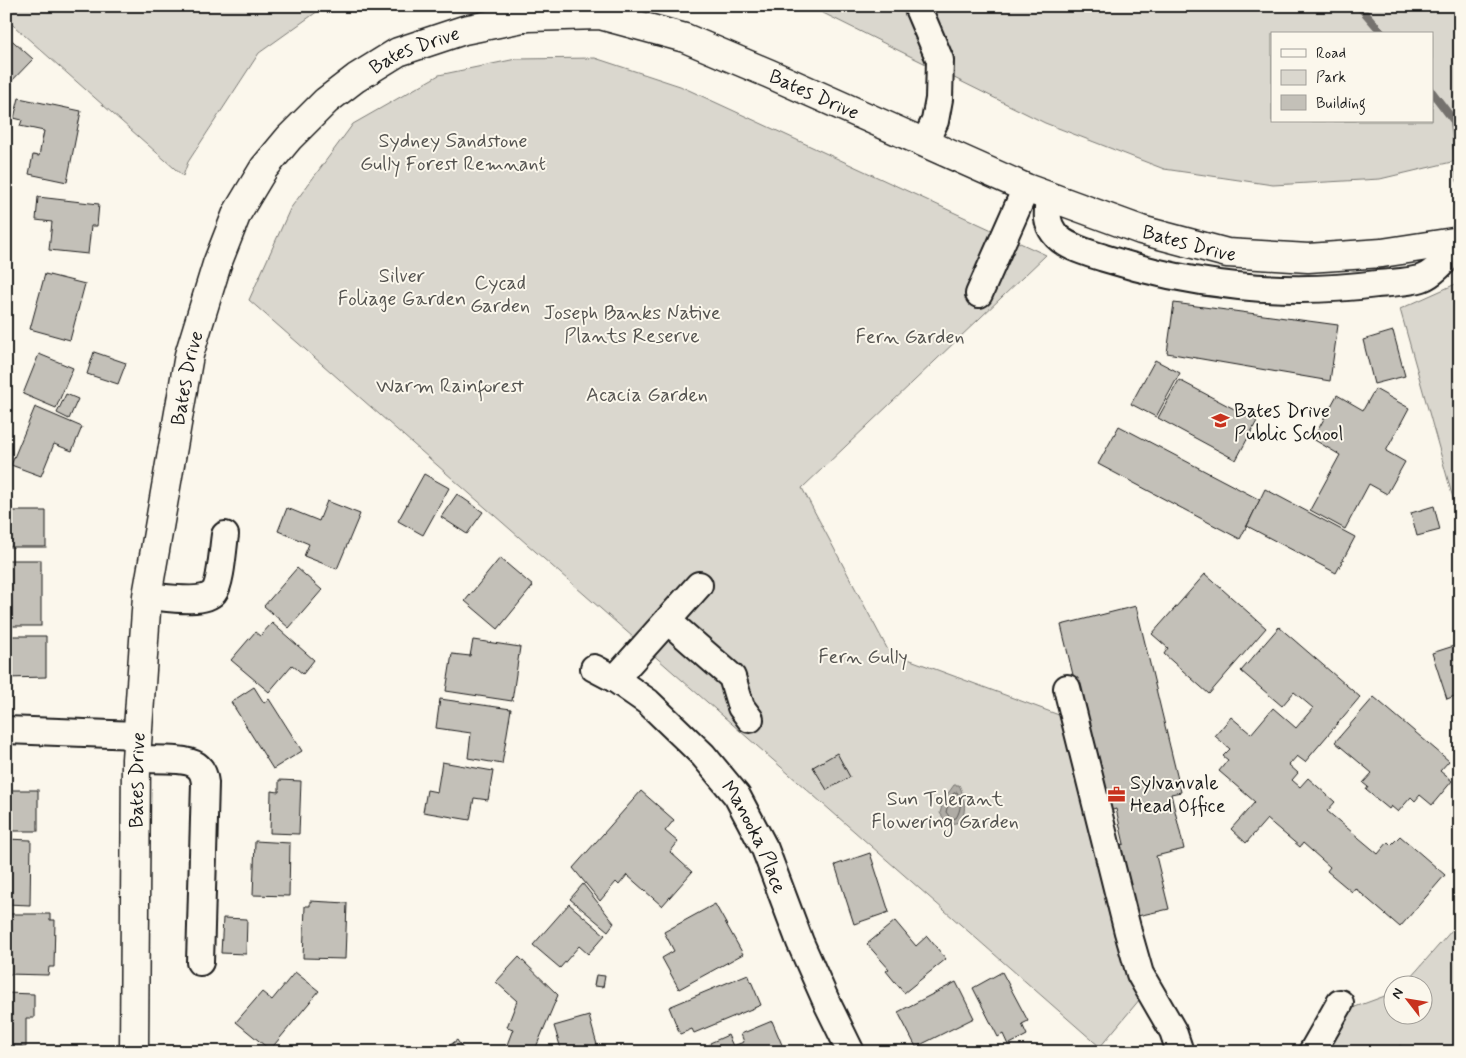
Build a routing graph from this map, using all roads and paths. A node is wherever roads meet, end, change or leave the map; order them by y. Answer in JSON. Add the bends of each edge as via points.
{"nodes":[{"id":1,"x":916,"y":6,"type":"edge"},
{"id":2,"x":925,"y":142,"type":"junction"},
{"id":3,"x":1037,"y":192,"type":"junction"},
{"id":4,"x":1460,"y":242,"type":"edge"},
{"id":5,"x":978,"y":294,"type":"dead end"},
{"id":6,"x":225,"y":535,"type":"dead end"},
{"id":7,"x":699,"y":585,"type":"dead end"},
{"id":8,"x":147,"y":596,"type":"junction"},
{"id":9,"x":668,"y":621,"type":"junction"},
{"id":10,"x":1067,"y":688,"type":"dead end"},
{"id":11,"x":750,"y":719,"type":"dead end"},
{"id":12,"x":6,"y":730,"type":"edge"},
{"id":13,"x":136,"y":747,"type":"junction"},
{"id":14,"x":200,"y":962,"type":"dead end"},
{"id":15,"x":1340,"y":1003,"type":"dead end"},
{"id":16,"x":134,"y":1052,"type":"edge"},
{"id":17,"x":851,"y":1052,"type":"edge"},
{"id":18,"x":1180,"y":1052,"type":"edge"},
{"id":19,"x":1312,"y":1052,"type":"edge"}],
"edges":[{"from":1,"to":2,"type":"street","via":[[940,60],[935,121]]},
{"from":2,"to":3,"type":"main road","name":"Bates Drive"},
{"from":2,"to":8,"type":"main road","name":"Bates Drive","via":[[685,38],[600,15],[528,17],[464,30],[398,52],[356,78],[308,119],[264,168],[237,213],[217,264],[189,355]]},
{"from":3,"to":4,"type":"main road","name":"Bates Drive","via":[[1141,230],[1227,252],[1308,258],[1382,253]]},
{"from":3,"to":4,"type":"street","via":[[1055,235],[1078,250],[1142,270],[1235,286],[1305,290],[1423,278],[1446,260]]},
{"from":3,"to":5,"type":"street"},
{"from":6,"to":8,"type":"street","via":[[218,583],[207,597],[198,600]]},
{"from":7,"to":9,"type":"street"},
{"from":8,"to":13,"type":"main road","name":"Bates Drive"},
{"from":9,"to":11,"type":"street","via":[[732,677],[741,707]]},
{"from":9,"to":17,"type":"street","name":"Manooka Place","via":[[605,674],[648,702],[703,755],[736,796],[765,849],[800,942]]},
{"from":10,"to":18,"type":"street","via":[[1140,974],[1173,1031]]},
{"from":12,"to":13,"type":"street"},
{"from":13,"to":14,"type":"street","via":[[190,762],[203,773]]},
{"from":13,"to":16,"type":"main road","name":"Bates Drive"},
{"from":15,"to":19,"type":"street"}]}
